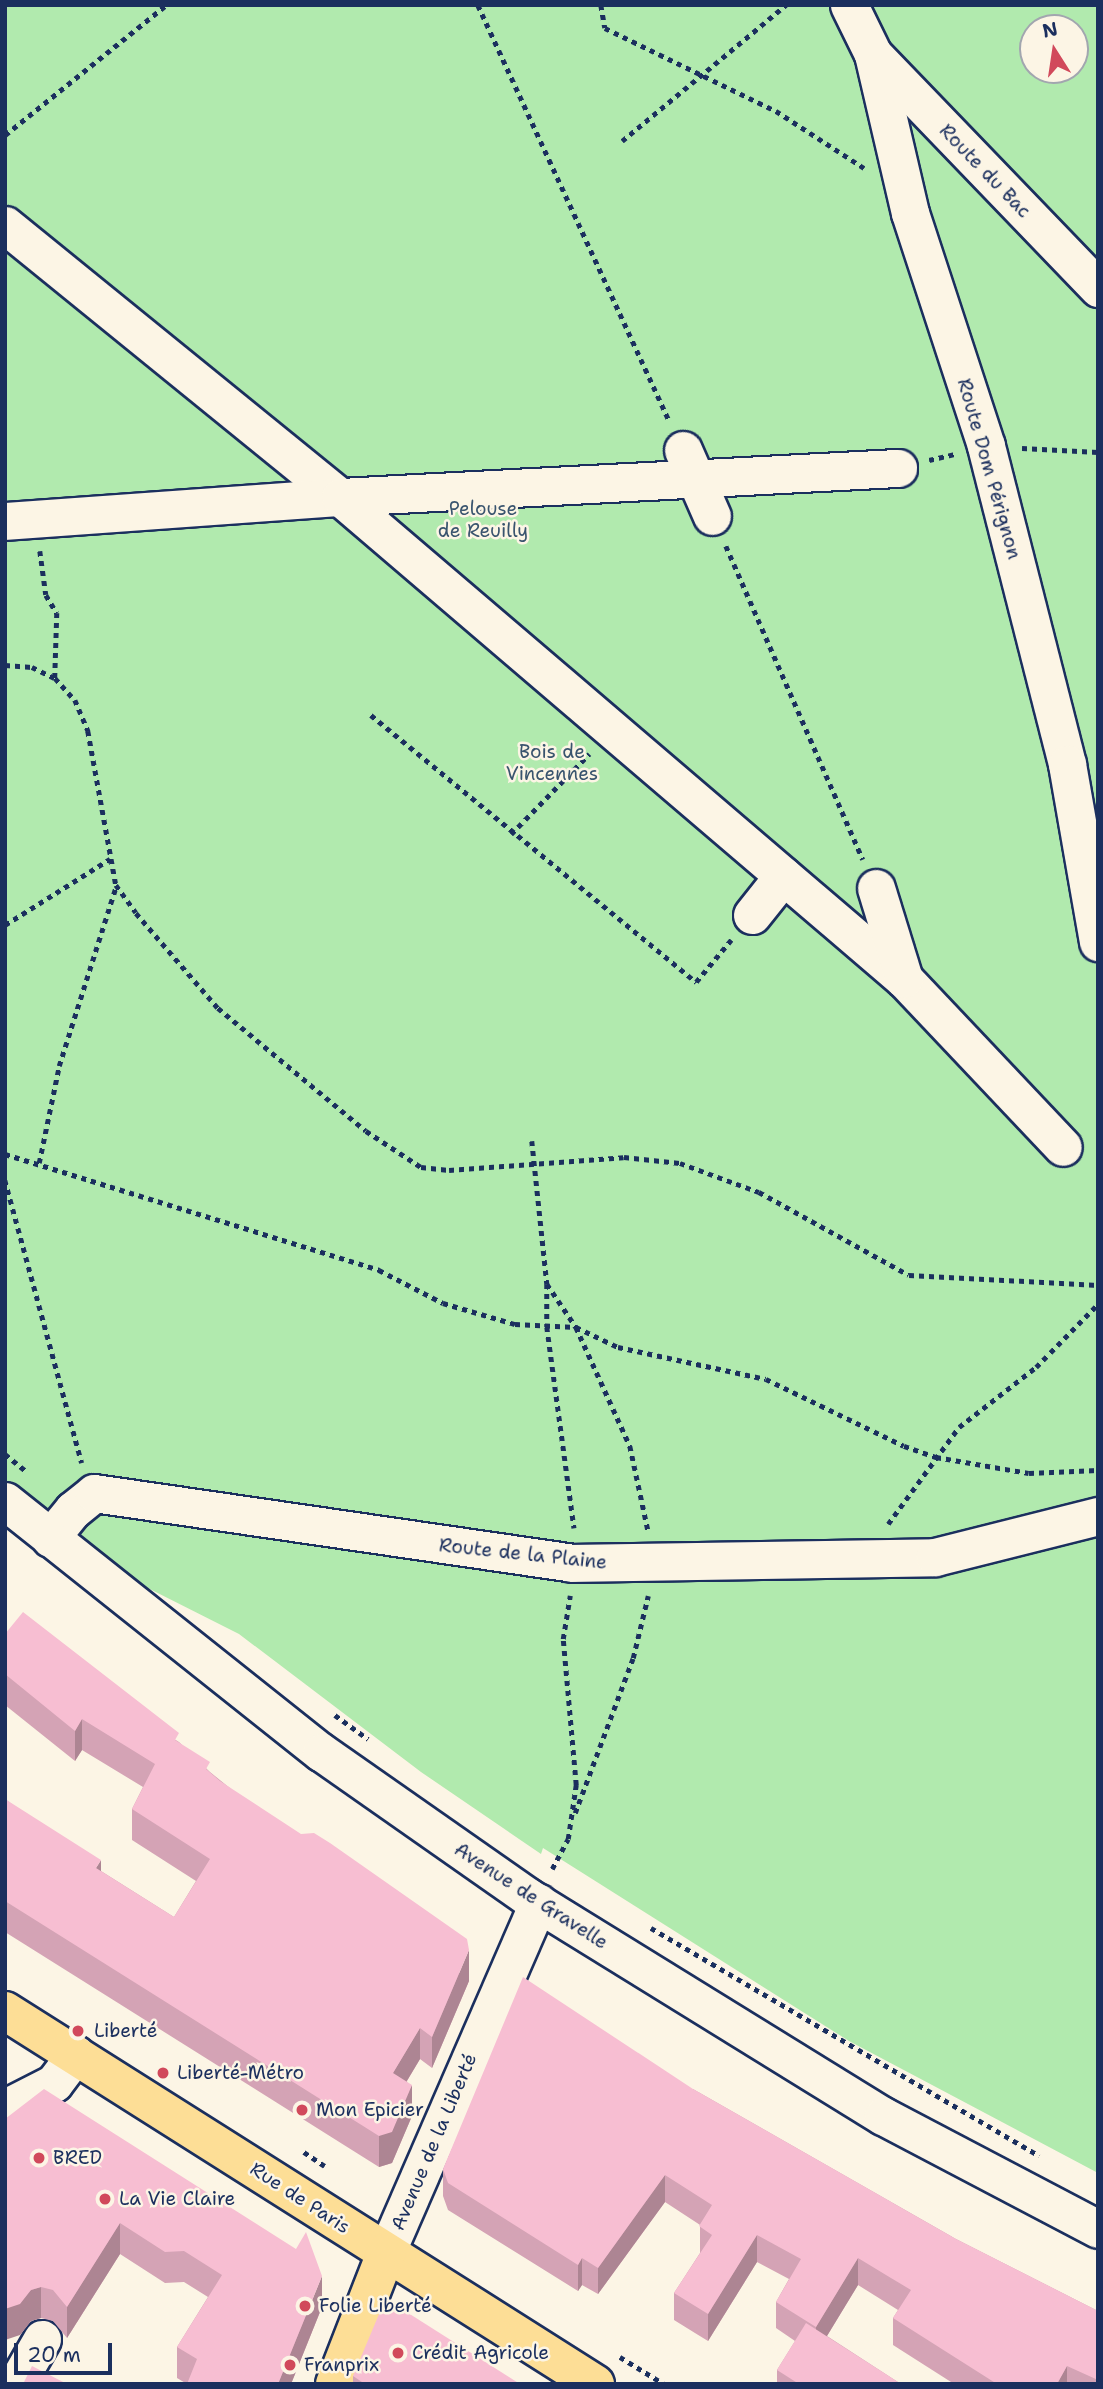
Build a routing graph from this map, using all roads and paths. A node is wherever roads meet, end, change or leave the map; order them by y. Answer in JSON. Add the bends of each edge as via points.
{"nodes":[{"id":1,"x":166,"y":5,"type":"edge"},
{"id":2,"x":478,"y":5,"type":"edge"},
{"id":3,"x":601,"y":5,"type":"edge"},
{"id":4,"x":786,"y":5,"type":"edge"},
{"id":5,"x":849,"y":5,"type":"edge"},
{"id":6,"x":873,"y":54,"type":"junction"},
{"id":7,"x":704,"y":73,"type":"junction"},
{"id":8,"x":5,"y":135,"type":"edge"},
{"id":9,"x":622,"y":141,"type":"dead end"},
{"id":10,"x":906,"y":195,"type":"junction"},
{"id":11,"x":5,"y":225,"type":"edge"},
{"id":12,"x":1098,"y":288,"type":"edge"},
{"id":13,"x":986,"y":446,"type":"junction"},
{"id":14,"x":1098,"y":452,"type":"edge"},
{"id":15,"x":689,"y":464,"type":"junction"},
{"id":16,"x":898,"y":468,"type":"joint"},
{"id":17,"x":340,"y":497,"type":"junction"},
{"id":18,"x":712,"y":516,"type":"joint"},
{"id":19,"x":21,"y":520,"type":"edge"},
{"id":20,"x":5,"y":665,"type":"edge"},
{"id":21,"x":55,"y":678,"type":"junction"},
{"id":22,"x":371,"y":715,"type":"dead end"},
{"id":23,"x":577,"y":767,"type":"dead end"},
{"id":24,"x":511,"y":834,"type":"junction"},
{"id":25,"x":110,"y":859,"type":"junction"},
{"id":26,"x":783,"y":876,"type":"junction"},
{"id":27,"x":116,"y":885,"type":"junction"},
{"id":28,"x":876,"y":888,"type":"joint"},
{"id":29,"x":752,"y":915,"type":"joint"},
{"id":30,"x":5,"y":925,"type":"edge"},
{"id":31,"x":1098,"y":942,"type":"edge"},
{"id":32,"x":904,"y":979,"type":"junction"},
{"id":33,"x":532,"y":1141,"type":"dead end"},
{"id":34,"x":1063,"y":1147,"type":"dead end"},
{"id":35,"x":5,"y":1154,"type":"edge"},
{"id":36,"x":39,"y":1163,"type":"junction"},
{"id":37,"x":531,"y":1163,"type":"junction"},
{"id":38,"x":5,"y":1180,"type":"edge"},
{"id":39,"x":1098,"y":1285,"type":"edge"},
{"id":40,"x":1098,"y":1304,"type":"edge"},
{"id":41,"x":547,"y":1327,"type":"junction"},
{"id":42,"x":936,"y":1457,"type":"junction"},
{"id":43,"x":1098,"y":1470,"type":"edge"},
{"id":44,"x":94,"y":1493,"type":"junction"},
{"id":45,"x":5,"y":1501,"type":"edge"},
{"id":46,"x":1098,"y":1516,"type":"edge"},
{"id":47,"x":50,"y":1538,"type":"junction"},
{"id":48,"x":871,"y":1559,"type":"junction"},
{"id":49,"x":323,"y":1706,"type":"dead end"},
{"id":50,"x":377,"y":1745,"type":"dead end"},
{"id":51,"x":571,"y":1824,"type":"dead end"},
{"id":52,"x":543,"y":1864,"type":"dead end"},
{"id":53,"x":538,"y":1903,"type":"junction"},
{"id":54,"x":641,"y":1923,"type":"dead end"},
{"id":55,"x":5,"y":2011,"type":"edge"},
{"id":56,"x":76,"y":2054,"type":"junction"},
{"id":57,"x":5,"y":2108,"type":"edge"},
{"id":58,"x":304,"y":2152,"type":"dead end"},
{"id":59,"x":1051,"y":2162,"type":"dead end"},
{"id":60,"x":325,"y":2166,"type":"dead end"},
{"id":61,"x":1098,"y":2229,"type":"edge"},
{"id":62,"x":386,"y":2253,"type":"junction"},
{"id":63,"x":42,"y":2339,"type":"dead end"},
{"id":64,"x":16,"y":2384,"type":"edge"},
{"id":65,"x":335,"y":2384,"type":"edge"},
{"id":66,"x":595,"y":2384,"type":"edge"}],
"edges":[{"from":1,"to":8,"type":"path"},
{"from":2,"to":15,"type":"path"},
{"from":3,"to":7,"type":"path","via":[[605,28]]},
{"from":4,"to":7,"type":"path"},
{"from":5,"to":6,"type":"street","name":"Route Dom Pérignon"},
{"from":6,"to":10,"type":"street","name":"Route Dom Pérignon"},
{"from":6,"to":12,"type":"street","name":"Route du Bac"},
{"from":7,"to":9,"type":"path"},
{"from":7,"to":10,"type":"path","via":[[776,111]]},
{"from":10,"to":13,"type":"street","name":"Route Dom Pérignon"},
{"from":11,"to":17,"type":"street"},
{"from":13,"to":14,"type":"path"},
{"from":13,"to":16,"type":"path"},
{"from":13,"to":31,"type":"street","name":"Route Dom Pérignon","via":[[1068,764]]},
{"from":15,"to":16,"type":"street"},
{"from":15,"to":17,"type":"street"},
{"from":15,"to":18,"type":"street"},
{"from":17,"to":19,"type":"street"},
{"from":17,"to":26,"type":"street"},
{"from":18,"to":28,"type":"path"},
{"from":19,"to":21,"type":"path","via":[[46,595],[57,613]]},
{"from":20,"to":21,"type":"path","via":[[32,667]]},
{"from":21,"to":25,"type":"path","via":[[75,700],[88,730]]},
{"from":22,"to":24,"type":"path"},
{"from":23,"to":24,"type":"path"},
{"from":24,"to":29,"type":"path","via":[[696,982]]},
{"from":25,"to":27,"type":"path"},
{"from":25,"to":30,"type":"path"},
{"from":26,"to":29,"type":"street"},
{"from":26,"to":32,"type":"street"},
{"from":27,"to":36,"type":"path","via":[[59,1066]]},
{"from":27,"to":37,"type":"path","via":[[218,1008],[366,1131],[421,1167],[450,1170]]},
{"from":28,"to":32,"type":"street"},
{"from":32,"to":34,"type":"street"},
{"from":33,"to":37,"type":"path"},
{"from":35,"to":36,"type":"path"},
{"from":36,"to":41,"type":"path","via":[[379,1270],[443,1303],[515,1324]]},
{"from":37,"to":39,"type":"path","via":[[624,1157],[680,1163],[760,1192],[909,1275]]},
{"from":37,"to":41,"type":"path","via":[[547,1284]]},
{"from":38,"to":44,"type":"path","via":[[78,1452]]},
{"from":40,"to":42,"type":"path","via":[[1036,1367],[959,1427]]},
{"from":41,"to":42,"type":"path","via":[[576,1327],[618,1347],[766,1379]]},
{"from":42,"to":43,"type":"path","via":[[1029,1473]]},
{"from":42,"to":48,"type":"path","via":[[908,1503],[882,1530]]},
{"from":44,"to":47,"type":"street"},
{"from":44,"to":48,"type":"street","name":"Route de la Plaine","via":[[571,1563]]},
{"from":45,"to":47,"type":"street","name":"Avenue de Gravelle"},
{"from":46,"to":48,"type":"street","name":"Route de la Plaine","via":[[935,1557]]},
{"from":47,"to":53,"type":"street","name":"Avenue de Gravelle","via":[[321,1752]]},
{"from":49,"to":50,"type":"path"},
{"from":51,"to":52,"type":"path","name":"Avenue de Gravelle","via":[[552,1869]]},
{"from":53,"to":61,"type":"street","name":"Avenue de Gravelle","via":[[883,2116]]},
{"from":53,"to":62,"type":"street","name":"Avenue de la Liberté"},
{"from":54,"to":59,"type":"path"},
{"from":55,"to":56,"type":"main road","name":"Rue de Paris"},
{"from":56,"to":57,"type":"street","via":[[54,2083]]},
{"from":56,"to":62,"type":"main road","name":"Rue de Paris"},
{"from":58,"to":60,"type":"path"},
{"from":62,"to":65,"type":"main road","name":"Avenue de la Liberté"},
{"from":62,"to":66,"type":"main road","name":"Rue de Paris"},
{"from":63,"to":64,"type":"street"}]}
